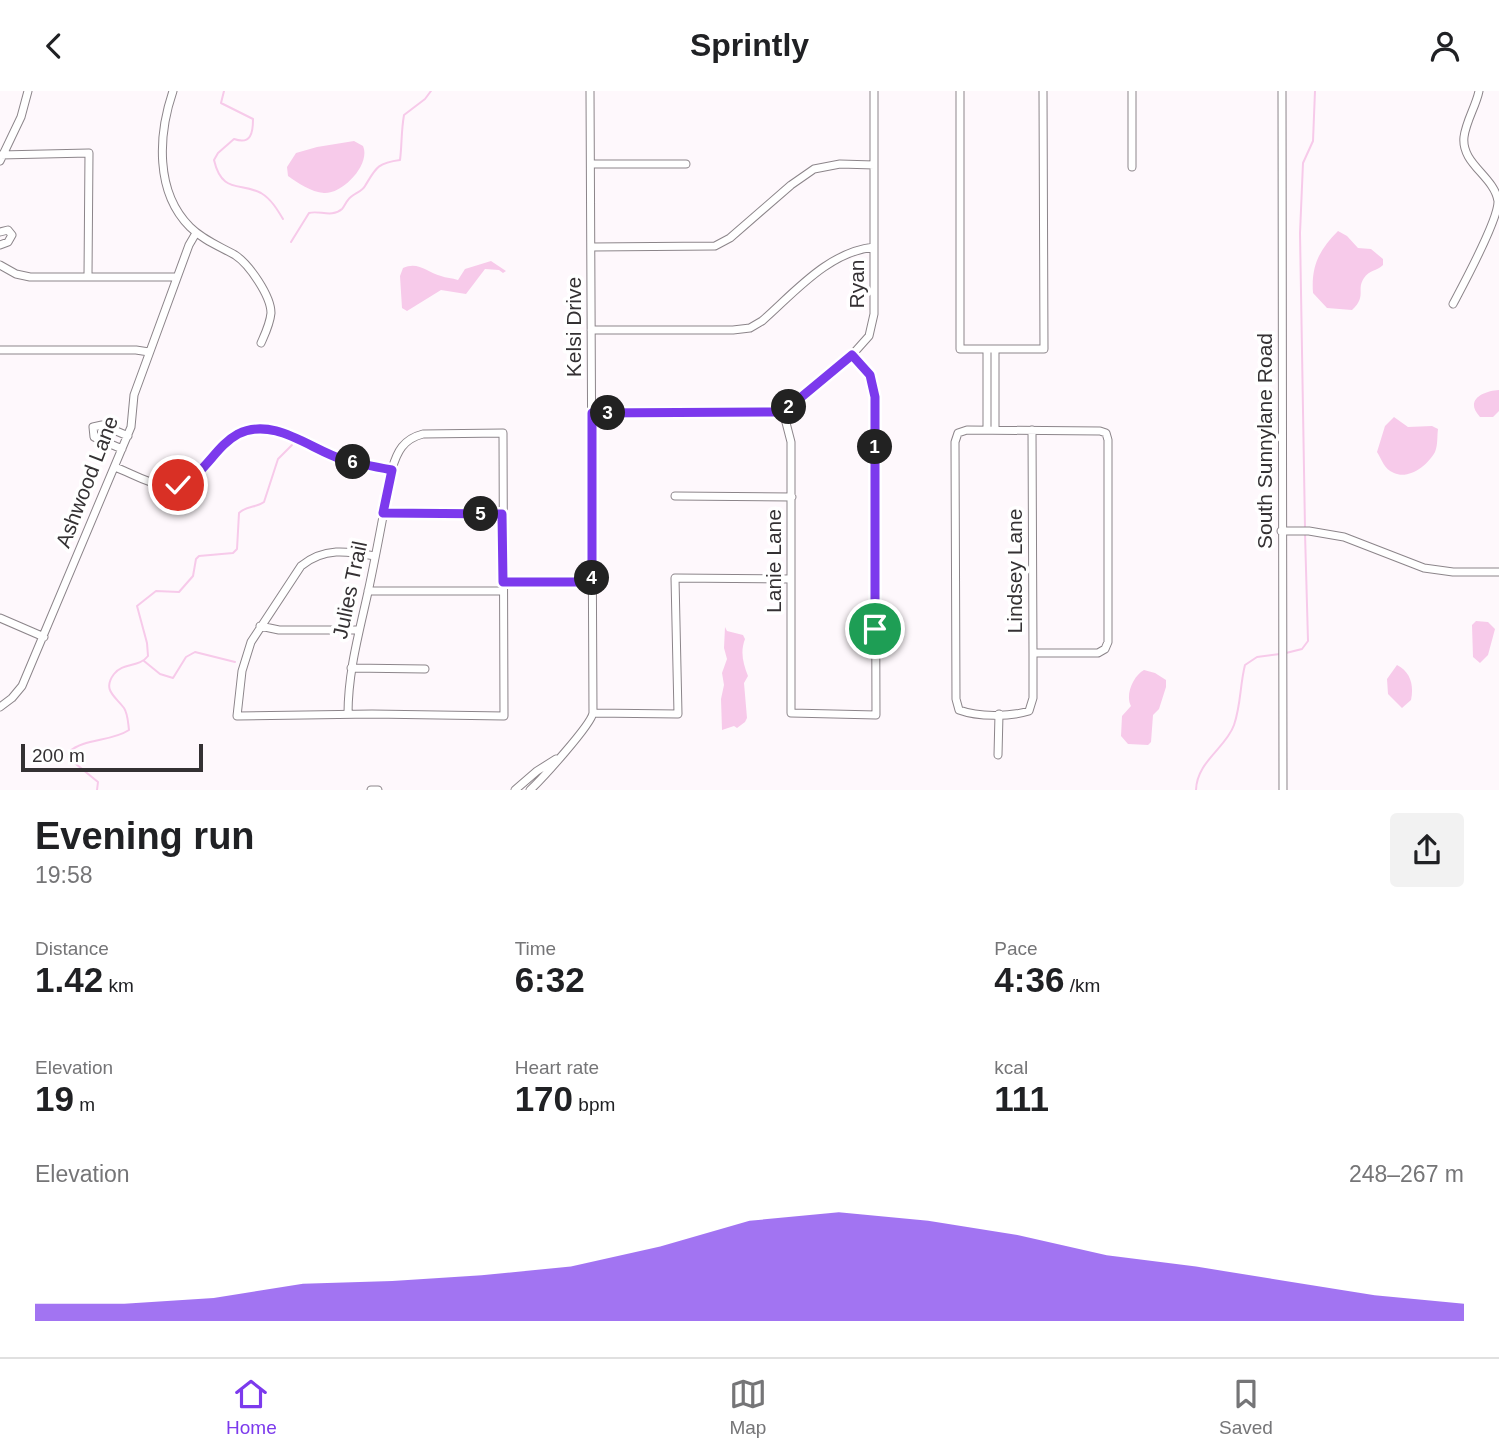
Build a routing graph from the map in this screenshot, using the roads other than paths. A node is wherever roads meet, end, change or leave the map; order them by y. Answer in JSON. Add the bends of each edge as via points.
{"nodes":[{"id":1,"x":28,"y":91,"type":"edge"},
{"id":2,"x":173,"y":91,"type":"edge"},
{"id":3,"x":590,"y":91,"type":"edge"},
{"id":4,"x":874,"y":91,"type":"edge"},
{"id":5,"x":960,"y":91,"type":"edge"},
{"id":6,"x":1043,"y":91,"type":"edge"},
{"id":7,"x":1132,"y":91,"type":"edge"},
{"id":8,"x":1282,"y":91,"type":"edge"},
{"id":9,"x":1478,"y":93,"type":"edge"},
{"id":10,"x":1,"y":157,"type":"edge"},
{"id":11,"x":591,"y":164,"type":"junction"},
{"id":12,"x":686,"y":164,"type":"dead end"},
{"id":13,"x":874,"y":165,"type":"junction"},
{"id":14,"x":1132,"y":167,"type":"dead end"},
{"id":15,"x":0,"y":232,"type":"edge"},
{"id":16,"x":196,"y":233,"type":"junction"},
{"id":17,"x":0,"y":245,"type":"edge"},
{"id":18,"x":592,"y":247,"type":"junction"},
{"id":19,"x":874,"y":247,"type":"junction"},
{"id":20,"x":0,"y":265,"type":"edge"},
{"id":21,"x":88,"y":276,"type":"junction"},
{"id":22,"x":177,"y":277,"type":"junction"},
{"id":23,"x":1453,"y":304,"type":"dead end"},
{"id":24,"x":591,"y":330,"type":"junction"},
{"id":25,"x":261,"y":343,"type":"dead end"},
{"id":26,"x":991,"y":349,"type":"junction"},
{"id":27,"x":0,"y":350,"type":"edge"},
{"id":28,"x":149,"y":352,"type":"junction"},
{"id":29,"x":852,"y":355,"type":"junction"},
{"id":30,"x":783,"y":411,"type":"junction"},
{"id":31,"x":592,"y":413,"type":"junction"},
{"id":32,"x":991,"y":430,"type":"junction"},
{"id":33,"x":1032,"y":431,"type":"junction"},
{"id":34,"x":128,"y":436,"type":"junction"},
{"id":35,"x":122,"y":449,"type":"junction"},
{"id":36,"x":115,"y":467,"type":"junction"},
{"id":37,"x":392,"y":470,"type":"junction"},
{"id":38,"x":675,"y":496,"type":"dead end"},
{"id":39,"x":792,"y":497,"type":"junction"},
{"id":40,"x":383,"y":513,"type":"junction"},
{"id":41,"x":502,"y":514,"type":"junction"},
{"id":42,"x":1281,"y":531,"type":"junction"},
{"id":43,"x":374,"y":556,"type":"junction"},
{"id":44,"x":1499,"y":572,"type":"edge"},
{"id":45,"x":791,"y":579,"type":"junction"},
{"id":46,"x":503,"y":582,"type":"junction"},
{"id":47,"x":592,"y":582,"type":"junction"},
{"id":48,"x":368,"y":591,"type":"junction"},
{"id":49,"x":502,"y":591,"type":"junction"},
{"id":50,"x":0,"y":618,"type":"edge"},
{"id":51,"x":260,"y":627,"type":"junction"},
{"id":52,"x":359,"y":630,"type":"junction"},
{"id":53,"x":44,"y":637,"type":"junction"},
{"id":54,"x":1033,"y":653,"type":"junction"},
{"id":55,"x":351,"y":668,"type":"junction"},
{"id":56,"x":425,"y":669,"type":"dead end"},
{"id":57,"x":0,"y":707,"type":"edge"},
{"id":58,"x":593,"y":713,"type":"junction"},
{"id":59,"x":348,"y":714,"type":"junction"},
{"id":60,"x":999,"y":714,"type":"junction"},
{"id":61,"x":998,"y":755,"type":"dead end"},
{"id":62,"x":557,"y":759,"type":"junction"},
{"id":63,"x":371,"y":790,"type":"edge"},
{"id":64,"x":378,"y":790,"type":"edge"},
{"id":65,"x":515,"y":790,"type":"edge"},
{"id":66,"x":530,"y":790,"type":"edge"},
{"id":67,"x":1283,"y":790,"type":"edge"}],
"edges":[{"from":1,"to":10,"type":"street"},
{"from":2,"to":16,"type":"street","via":[[163,138],[163,174],[177,211]]},
{"from":3,"to":11,"type":"street","name":"Kelsi Drive"},
{"from":4,"to":13,"type":"street","name":"Ryan"},
{"from":5,"to":26,"type":"street","via":[[960,349]]},
{"from":6,"to":26,"type":"street","via":[[1044,349]]},
{"from":7,"to":14,"type":"street"},
{"from":8,"to":42,"type":"street","name":"South Sunnylane Road"},
{"from":9,"to":23,"type":"street","via":[[1464,145],[1494,189],[1498,208]]},
{"from":10,"to":21,"type":"street","via":[[89,153]]},
{"from":11,"to":12,"type":"street"},
{"from":11,"to":18,"type":"street","name":"Kelsi Drive"},
{"from":13,"to":18,"type":"street","via":[[814,169],[715,246]]},
{"from":13,"to":19,"type":"street","name":"Ryan"},
{"from":15,"to":17,"type":"street","via":[[8,230],[12,235]]},
{"from":16,"to":22,"type":"street","name":"Ashwood Lane"},
{"from":16,"to":25,"type":"street","via":[[236,256],[255,277],[270,308]]},
{"from":18,"to":24,"type":"street","name":"Kelsi Drive"},
{"from":19,"to":24,"type":"street","via":[[835,258],[750,328]]},
{"from":19,"to":29,"type":"street","name":"Ryan","via":[[873,323],[869,336]]},
{"from":20,"to":21,"type":"street","via":[[21,276]]},
{"from":21,"to":22,"type":"street"},
{"from":22,"to":28,"type":"street","name":"Ashwood Lane"},
{"from":24,"to":31,"type":"street","name":"Kelsi Drive"},
{"from":26,"to":32,"type":"street"},
{"from":27,"to":28,"type":"street"},
{"from":28,"to":34,"type":"street","name":"Ashwood Lane","via":[[134,395]]},
{"from":29,"to":30,"type":"street","name":"Ryan"},
{"from":29,"to":45,"type":"street","name":"Lanie Lane","via":[[870,375],[875,397],[876,715],[791,713]]},
{"from":30,"to":31,"type":"street"},
{"from":30,"to":39,"type":"street","name":"Lanie Lane","via":[[791,442]]},
{"from":31,"to":47,"type":"street","name":"Kelsi Drive"},
{"from":32,"to":33,"type":"street"},
{"from":32,"to":60,"type":"street","via":[[967,430],[958,433],[955,442],[956,699],[959,710]]},
{"from":33,"to":54,"type":"street","name":"Lindsey Lane"},
{"from":33,"to":54,"type":"street","via":[[1100,431],[1108,440],[1108,642],[1098,653]]},
{"from":34,"to":35,"type":"street","name":"Ashwood Lane"},
{"from":34,"to":35,"type":"street","via":[[102,425],[93,427],[94,437]]},
{"from":35,"to":36,"type":"street","name":"Ashwood Lane"},
{"from":36,"to":37,"type":"street","via":[[157,484],[178,485],[195,478],[231,438],[263,428],[345,460]]},
{"from":36,"to":53,"type":"street","name":"Ashwood Lane"},
{"from":37,"to":40,"type":"street","name":"Julies Trail"},
{"from":37,"to":41,"type":"street","name":"Julies Trail","via":[[398,451],[411,438],[503,433]]},
{"from":38,"to":39,"type":"street"},
{"from":39,"to":45,"type":"street","name":"Lanie Lane"},
{"from":40,"to":41,"type":"street"},
{"from":40,"to":43,"type":"street","name":"Julies Trail"},
{"from":41,"to":46,"type":"street"},
{"from":42,"to":44,"type":"street","via":[[1344,537],[1424,568]]},
{"from":42,"to":67,"type":"street","name":"South Sunnylane Road"},
{"from":43,"to":48,"type":"street","name":"Julies Trail"},
{"from":43,"to":51,"type":"street","via":[[340,551],[312,558],[295,573]]},
{"from":45,"to":58,"type":"street","via":[[675,579],[678,714]]},
{"from":46,"to":47,"type":"street"},
{"from":46,"to":49,"type":"street"},
{"from":47,"to":58,"type":"street","name":"Kelsi Drive"},
{"from":48,"to":49,"type":"street"},
{"from":48,"to":52,"type":"street","name":"Julies Trail"},
{"from":49,"to":59,"type":"street","via":[[505,716]]},
{"from":50,"to":53,"type":"street"},
{"from":51,"to":52,"type":"street"},
{"from":51,"to":59,"type":"street","via":[[245,659],[237,716]]},
{"from":52,"to":55,"type":"street","name":"Julies Trail"},
{"from":53,"to":57,"type":"street","name":"Ashwood Lane","via":[[22,686]]},
{"from":54,"to":60,"type":"street","name":"Lindsey Lane","via":[[1030,711]]},
{"from":55,"to":56,"type":"street"},
{"from":55,"to":59,"type":"street","name":"Julies Trail"},
{"from":58,"to":62,"type":"street","via":[[589,725]]},
{"from":60,"to":61,"type":"street"},
{"from":62,"to":65,"type":"street"},
{"from":62,"to":66,"type":"street"},
{"from":63,"to":64,"type":"street"}]}
